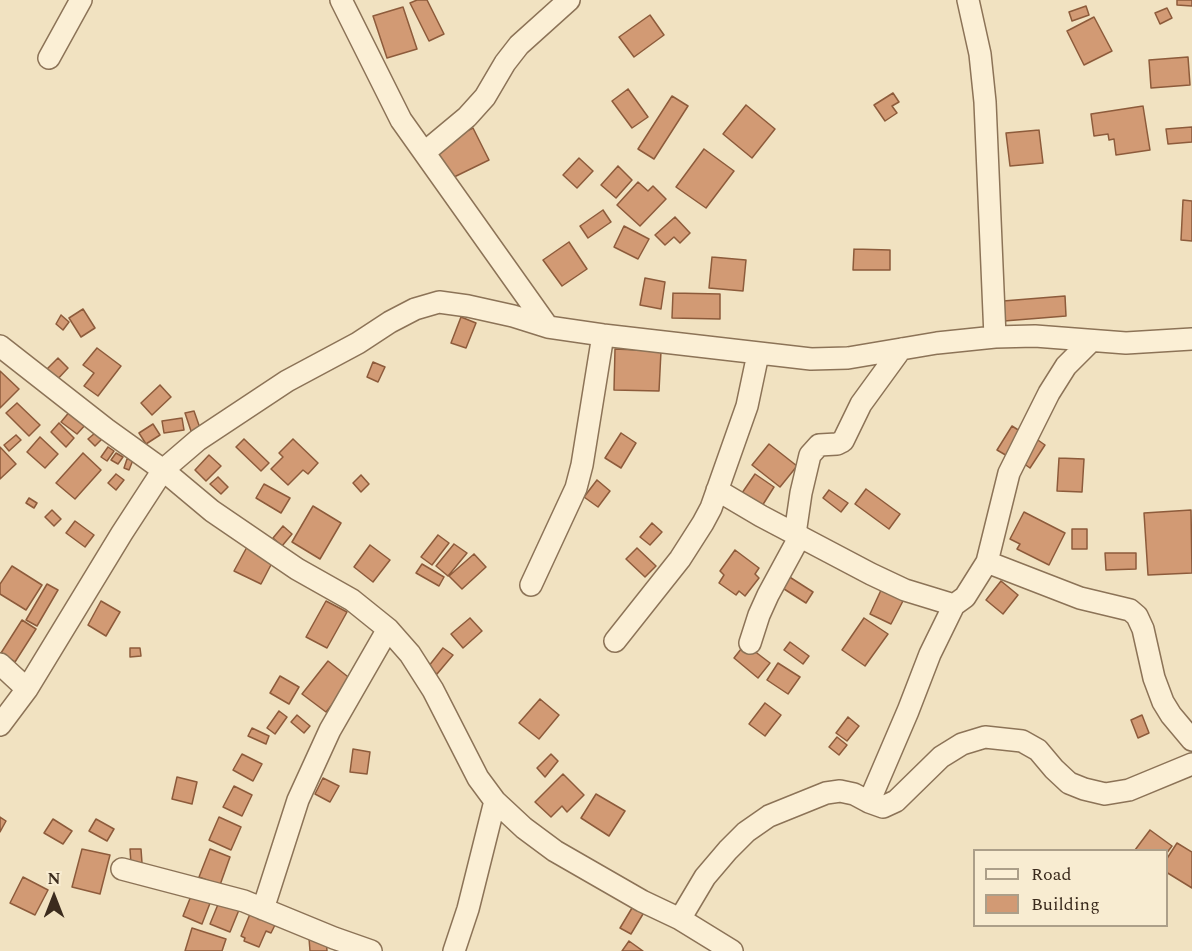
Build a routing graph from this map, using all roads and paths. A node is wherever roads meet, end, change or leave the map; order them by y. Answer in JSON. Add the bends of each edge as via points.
{"nodes":[{"id":1,"x":81,"y":0,"type":"edge"},
{"id":2,"x":342,"y":0,"type":"edge"},
{"id":3,"x":569,"y":0,"type":"edge"},
{"id":4,"x":968,"y":0,"type":"edge"},
{"id":5,"x":49,"y":58,"type":"dead end"},
{"id":6,"x":425,"y":152,"type":"junction"},
{"id":7,"x":548,"y":327,"type":"junction"},
{"id":8,"x":603,"y":335,"type":"junction"},
{"id":9,"x":996,"y":337,"type":"junction"},
{"id":10,"x":1192,"y":339,"type":"edge"},
{"id":11,"x":1091,"y":342,"type":"junction"},
{"id":12,"x":0,"y":346,"type":"edge"},
{"id":13,"x":901,"y":349,"type":"junction"},
{"id":14,"x":758,"y":354,"type":"junction"},
{"id":15,"x":163,"y":470,"type":"junction"},
{"id":16,"x":717,"y":490,"type":"junction"},
{"id":17,"x":798,"y":535,"type":"junction"},
{"id":18,"x":987,"y":562,"type":"junction"},
{"id":19,"x":531,"y":585,"type":"dead end"},
{"id":20,"x":954,"y":605,"type":"junction"},
{"id":21,"x":388,"y":629,"type":"junction"},
{"id":22,"x":615,"y":641,"type":"dead end"},
{"id":23,"x":750,"y":643,"type":"dead end"},
{"id":24,"x":0,"y":664,"type":"edge"},
{"id":25,"x":27,"y":689,"type":"junction"},
{"id":26,"x":0,"y":724,"type":"edge"},
{"id":27,"x":1192,"y":740,"type":"edge"},
{"id":28,"x":1192,"y":764,"type":"edge"},
{"id":29,"x":495,"y":801,"type":"junction"},
{"id":30,"x":868,"y":802,"type":"junction"},
{"id":31,"x":122,"y":869,"type":"dead end"},
{"id":32,"x":263,"y":909,"type":"junction"},
{"id":33,"x":680,"y":919,"type":"junction"},
{"id":34,"x":371,"y":951,"type":"edge"},
{"id":35,"x":454,"y":951,"type":"edge"},
{"id":36,"x":732,"y":951,"type":"edge"}],
"edges":[{"from":1,"to":5,"type":"street"},
{"from":2,"to":6,"type":"street","via":[[401,120]]},
{"from":3,"to":6,"type":"street","via":[[519,45],[467,117]]},
{"from":4,"to":9,"type":"street","via":[[985,102]]},
{"from":6,"to":7,"type":"street"},
{"from":7,"to":8,"type":"street"},
{"from":7,"to":15,"type":"street","via":[[439,302],[415,309],[287,381],[198,440]]},
{"from":8,"to":14,"type":"street"},
{"from":8,"to":19,"type":"street","via":[[576,488]]},
{"from":9,"to":11,"type":"street","via":[[1035,336]]},
{"from":9,"to":13,"type":"street"},
{"from":10,"to":11,"type":"street"},
{"from":11,"to":18,"type":"street","via":[[1066,366],[1009,472]]},
{"from":12,"to":15,"type":"street"},
{"from":13,"to":14,"type":"street","via":[[820,359]]},
{"from":13,"to":17,"type":"street","via":[[861,404],[843,441],[819,446],[810,456],[801,493]]},
{"from":14,"to":16,"type":"street","via":[[747,406]]},
{"from":15,"to":21,"type":"street","via":[[244,534],[352,600]]},
{"from":15,"to":25,"type":"street"},
{"from":16,"to":17,"type":"street"},
{"from":16,"to":22,"type":"street","via":[[690,545]]},
{"from":17,"to":20,"type":"street","via":[[905,590]]},
{"from":17,"to":23,"type":"street","via":[[759,615]]},
{"from":18,"to":20,"type":"street","via":[[965,597]]},
{"from":18,"to":27,"type":"street","via":[[1137,615],[1163,702]]},
{"from":20,"to":30,"type":"street"},
{"from":21,"to":29,"type":"street","via":[[433,690],[478,778]]},
{"from":21,"to":32,"type":"street","via":[[330,730],[298,800]]},
{"from":24,"to":25,"type":"street"},
{"from":25,"to":26,"type":"street"},
{"from":28,"to":30,"type":"street","via":[[1129,790],[1105,794],[1069,783],[1038,750],[1022,741],[985,737],[962,744],[941,757],[896,801],[883,807]]},
{"from":29,"to":33,"type":"street","via":[[555,850]]},
{"from":29,"to":35,"type":"street"},
{"from":30,"to":33,"type":"street","via":[[840,791],[769,816],[728,850],[705,877]]},
{"from":31,"to":32,"type":"street","via":[[244,900]]},
{"from":32,"to":34,"type":"street"},
{"from":33,"to":36,"type":"street"}]}
